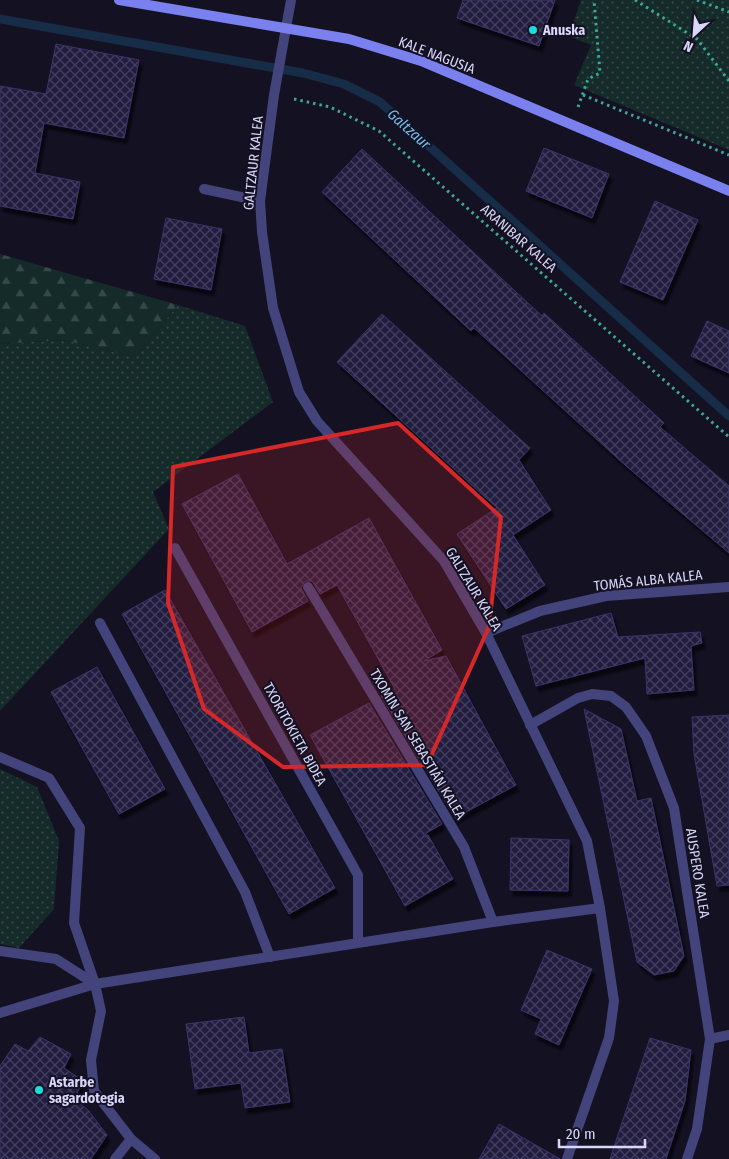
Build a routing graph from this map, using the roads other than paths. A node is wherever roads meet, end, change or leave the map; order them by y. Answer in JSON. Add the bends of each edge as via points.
{"nodes":[{"id":1,"x":119,"y":0,"type":"edge"},
{"id":2,"x":291,"y":0,"type":"edge"},
{"id":3,"x":287,"y":28,"type":"junction"},
{"id":4,"x":204,"y":189,"type":"dead end"},
{"id":5,"x":729,"y":191,"type":"edge"},
{"id":6,"x":260,"y":201,"type":"junction"},
{"id":7,"x":174,"y":548,"type":"dead end"},
{"id":8,"x":729,"y":586,"type":"edge"},
{"id":9,"x":308,"y":587,"type":"dead end"},
{"id":10,"x":100,"y":623,"type":"dead end"},
{"id":11,"x":486,"y":633,"type":"junction"},
{"id":12,"x":530,"y":725,"type":"junction"},
{"id":13,"x":0,"y":756,"type":"edge"},
{"id":14,"x":600,"y":908,"type":"junction"},
{"id":15,"x":493,"y":922,"type":"junction"},
{"id":16,"x":358,"y":943,"type":"junction"},
{"id":17,"x":0,"y":951,"type":"edge"},
{"id":18,"x":270,"y":957,"type":"junction"},
{"id":19,"x":95,"y":984,"type":"junction"},
{"id":20,"x":0,"y":1013,"type":"edge"},
{"id":21,"x":729,"y":1035,"type":"edge"},
{"id":22,"x":710,"y":1039,"type":"junction"},
{"id":23,"x":131,"y":1139,"type":"junction"},
{"id":24,"x":115,"y":1159,"type":"edge"},
{"id":25,"x":155,"y":1159,"type":"edge"},
{"id":26,"x":567,"y":1159,"type":"edge"},
{"id":27,"x":687,"y":1159,"type":"edge"}],
"edges":[{"from":1,"to":3,"type":"street","name":"KALE NAGUSIA"},
{"from":2,"to":3,"type":"street"},
{"from":3,"to":5,"type":"street","name":"KALE NAGUSIA","via":[[349,39],[421,61]]},
{"from":3,"to":6,"type":"street","name":"GALTZAUR KALEA","via":[[274,95]]},
{"from":4,"to":6,"type":"street"},
{"from":6,"to":11,"type":"street","name":"GALTZAUR KALEA","via":[[273,308],[299,392],[316,421],[444,561]]},
{"from":7,"to":16,"type":"street","name":"TXORITOKIETA BIDEA","via":[[358,875]]},
{"from":8,"to":11,"type":"street","name":"TOMÁS ALBA KALEA","via":[[606,596],[540,611]]},
{"from":9,"to":15,"type":"street","name":"TXOMIN SAN SEBASTIÁN KALEA","via":[[464,847]]},
{"from":10,"to":18,"type":"street","via":[[245,892]]},
{"from":11,"to":12,"type":"street","name":"GALTZAUR KALEA"},
{"from":12,"to":14,"type":"street","name":"GALTZAUR KALEA","via":[[587,841]]},
{"from":12,"to":22,"type":"street","name":"AUSPERO KALEA","via":[[578,698],[592,694],[611,696],[626,706],[646,736],[674,808]]},
{"from":13,"to":19,"type":"street","via":[[48,778],[80,828],[74,923]]},
{"from":14,"to":15,"type":"street"},
{"from":14,"to":26,"type":"street","name":"GALTZAUR KALEA","via":[[614,1001],[609,1038]]},
{"from":15,"to":16,"type":"street"},
{"from":16,"to":18,"type":"street"},
{"from":17,"to":19,"type":"street","via":[[56,959]]},
{"from":18,"to":19,"type":"street"},
{"from":19,"to":20,"type":"street"},
{"from":19,"to":23,"type":"street","via":[[101,1011],[91,1060],[94,1091]]},
{"from":21,"to":22,"type":"street"},
{"from":22,"to":27,"type":"street","name":"AUSPERO KALEA","via":[[697,1129]]},
{"from":23,"to":24,"type":"street"},
{"from":23,"to":25,"type":"street"}]}
